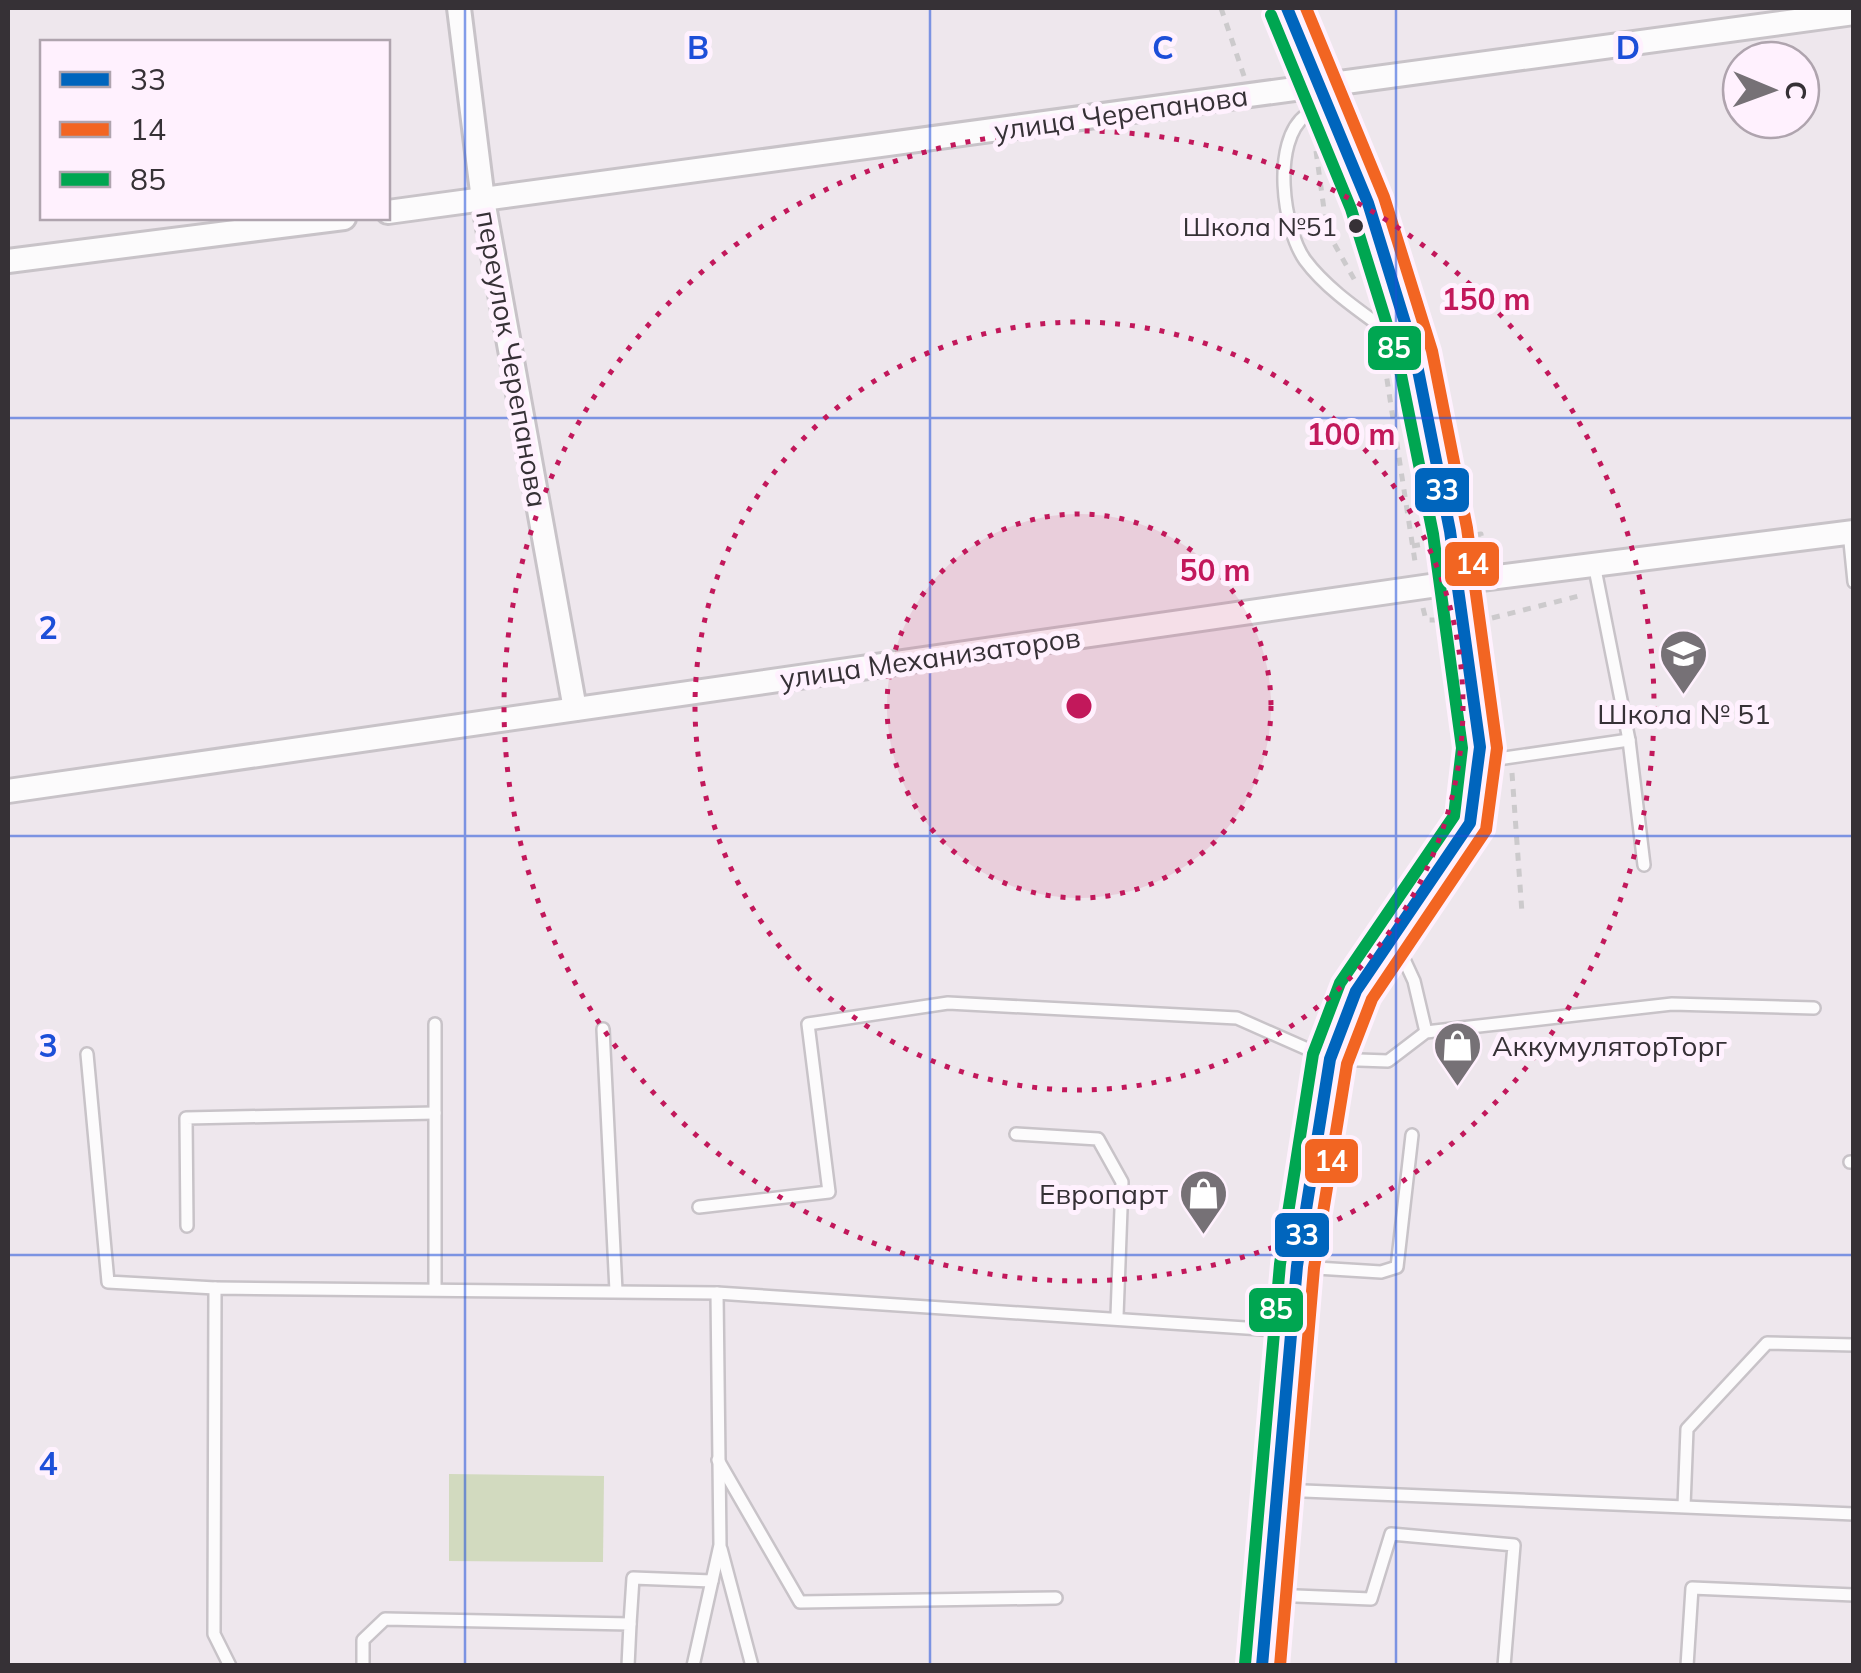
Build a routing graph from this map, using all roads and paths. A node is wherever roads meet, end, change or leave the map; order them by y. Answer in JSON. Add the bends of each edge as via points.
{"nodes":[{"id":1,"x":459,"y":8,"type":"edge"},
{"id":2,"x":1287,"y":8,"type":"edge"},
{"id":3,"x":1854,"y":13,"type":"edge"},
{"id":4,"x":1324,"y":97,"type":"junction"},
{"id":5,"x":483,"y":200,"type":"junction"},
{"id":6,"x":390,"y":212,"type":"edge"},
{"id":7,"x":328,"y":220,"type":"edge"},
{"id":8,"x":8,"y":261,"type":"edge"},
{"id":9,"x":1415,"y":353,"type":"junction"},
{"id":10,"x":1851,"y":532,"type":"edge"},
{"id":11,"x":1594,"y":564,"type":"junction"},
{"id":12,"x":1458,"y":582,"type":"junction"},
{"id":13,"x":1854,"y":582,"type":"edge"},
{"id":14,"x":1600,"y":591,"type":"junction"},
{"id":15,"x":1492,"y":618,"type":"dead end"},
{"id":16,"x":574,"y":709,"type":"junction"},
{"id":17,"x":1629,"y":740,"type":"junction"},
{"id":18,"x":1480,"y":762,"type":"junction"},
{"id":19,"x":8,"y":791,"type":"edge"},
{"id":20,"x":1644,"y":865,"type":"dead end"},
{"id":21,"x":1392,"y":934,"type":"junction"},
{"id":22,"x":1814,"y":1008,"type":"dead end"},
{"id":23,"x":435,"y":1024,"type":"dead end"},
{"id":24,"x":603,"y":1029,"type":"dead end"},
{"id":25,"x":1426,"y":1032,"type":"junction"},
{"id":26,"x":87,"y":1054,"type":"dead end"},
{"id":27,"x":1330,"y":1059,"type":"junction"},
{"id":28,"x":435,"y":1113,"type":"junction"},
{"id":29,"x":1016,"y":1134,"type":"dead end"},
{"id":30,"x":1412,"y":1135,"type":"dead end"},
{"id":31,"x":699,"y":1207,"type":"dead end"},
{"id":32,"x":187,"y":1226,"type":"dead end"},
{"id":33,"x":1297,"y":1266,"type":"junction"},
{"id":34,"x":434,"y":1287,"type":"junction"},
{"id":35,"x":215,"y":1288,"type":"junction"},
{"id":36,"x":616,"y":1291,"type":"junction"},
{"id":37,"x":718,"y":1293,"type":"junction"},
{"id":38,"x":1118,"y":1316,"type":"junction"},
{"id":39,"x":1290,"y":1330,"type":"junction"},
{"id":40,"x":1854,"y":1344,"type":"edge"},
{"id":41,"x":718,"y":1460,"type":"junction"},
{"id":42,"x":1276,"y":1490,"type":"junction"},
{"id":43,"x":1684,"y":1506,"type":"junction"},
{"id":44,"x":1854,"y":1514,"type":"edge"},
{"id":45,"x":720,"y":1545,"type":"junction"},
{"id":46,"x":712,"y":1580,"type":"junction"},
{"id":47,"x":1267,"y":1594,"type":"junction"},
{"id":48,"x":1854,"y":1595,"type":"edge"},
{"id":49,"x":1056,"y":1598,"type":"dead end"},
{"id":50,"x":630,"y":1624,"type":"junction"},
{"id":51,"x":230,"y":1666,"type":"edge"},
{"id":52,"x":363,"y":1666,"type":"edge"},
{"id":53,"x":628,"y":1666,"type":"edge"},
{"id":54,"x":693,"y":1666,"type":"edge"},
{"id":55,"x":752,"y":1666,"type":"edge"},
{"id":56,"x":1262,"y":1666,"type":"edge"},
{"id":57,"x":1504,"y":1666,"type":"edge"},
{"id":58,"x":1687,"y":1666,"type":"edge"}],
"edges":[{"from":1,"to":5,"type":"street","name":"переулок Черепанова"},
{"from":2,"to":4,"type":"street"},
{"from":3,"to":4,"type":"street","name":"улица Черепанова"},
{"from":4,"to":5,"type":"street","name":"улица Черепанова"},
{"from":4,"to":9,"type":"street","via":[[1391,267]]},
{"from":4,"to":9,"type":"lane","via":[[1291,133],[1283,174],[1303,258]]},
{"from":5,"to":6,"type":"street","name":"улица Черепанова"},
{"from":5,"to":16,"type":"street","name":"переулок Черепанова"},
{"from":7,"to":8,"type":"street"},
{"from":9,"to":12,"type":"street"},
{"from":10,"to":11,"type":"street","name":"улица Механизаторов"},
{"from":10,"to":13,"type":"lane"},
{"from":11,"to":12,"type":"street","name":"улица Механизаторов"},
{"from":11,"to":14,"type":"lane"},
{"from":12,"to":16,"type":"street","name":"улица Механизаторов"},
{"from":12,"to":18,"type":"street"},
{"from":14,"to":15,"type":"path"},
{"from":14,"to":17,"type":"lane"},
{"from":16,"to":19,"type":"street","name":"улица Механизаторов"},
{"from":17,"to":18,"type":"lane"},
{"from":17,"to":20,"type":"lane"},
{"from":18,"to":21,"type":"street","via":[[1470,822]]},
{"from":21,"to":25,"type":"lane","via":[[1414,982]]},
{"from":21,"to":27,"type":"street","via":[[1342,1018]]},
{"from":22,"to":25,"type":"lane","via":[[1672,1004]]},
{"from":23,"to":28,"type":"lane"},
{"from":24,"to":36,"type":"lane"},
{"from":25,"to":27,"type":"lane","via":[[1388,1062]]},
{"from":26,"to":35,"type":"lane","via":[[108,1282]]},
{"from":27,"to":31,"type":"lane","via":[[1237,1018],[948,1003],[808,1024],[828,1192]]},
{"from":27,"to":33,"type":"street"},
{"from":28,"to":32,"type":"lane","via":[[186,1118]]},
{"from":28,"to":34,"type":"lane"},
{"from":29,"to":38,"type":"lane","via":[[1098,1139],[1122,1182]]},
{"from":30,"to":33,"type":"lane","via":[[1397,1267],[1381,1272]]},
{"from":33,"to":39,"type":"street"},
{"from":34,"to":35,"type":"lane"},
{"from":34,"to":36,"type":"lane"},
{"from":35,"to":51,"type":"lane","via":[[214,1634]]},
{"from":36,"to":37,"type":"lane"},
{"from":37,"to":38,"type":"lane"},
{"from":37,"to":41,"type":"lane"},
{"from":38,"to":39,"type":"lane"},
{"from":39,"to":42,"type":"street"},
{"from":40,"to":43,"type":"lane","via":[[1767,1343],[1687,1429]]},
{"from":41,"to":45,"type":"lane"},
{"from":41,"to":49,"type":"lane","via":[[800,1602]]},
{"from":42,"to":43,"type":"lane"},
{"from":42,"to":47,"type":"street"},
{"from":43,"to":44,"type":"lane"},
{"from":45,"to":46,"type":"lane"},
{"from":45,"to":55,"type":"lane"},
{"from":46,"to":50,"type":"lane","via":[[632,1578]]},
{"from":46,"to":54,"type":"lane"},
{"from":47,"to":56,"type":"street"},
{"from":47,"to":57,"type":"lane","via":[[1372,1599],[1391,1534],[1514,1544]]},
{"from":48,"to":58,"type":"lane","via":[[1692,1588]]},
{"from":50,"to":52,"type":"lane","via":[[385,1619],[363,1640]]},
{"from":50,"to":53,"type":"lane"}]}
